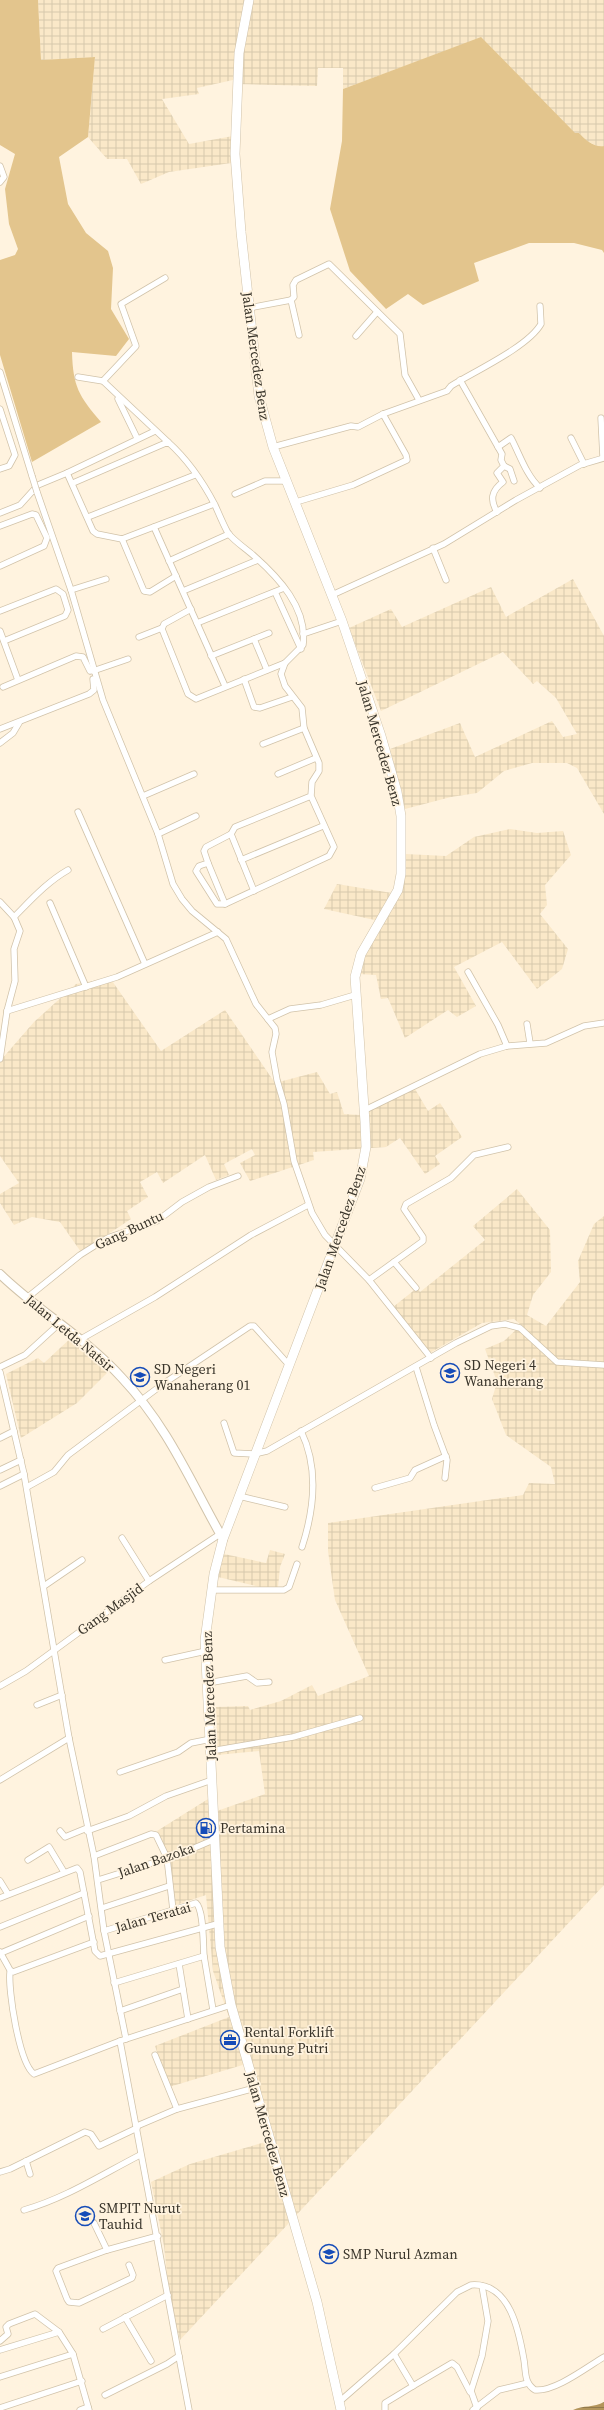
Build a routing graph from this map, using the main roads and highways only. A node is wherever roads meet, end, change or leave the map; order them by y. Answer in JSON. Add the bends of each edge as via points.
{"nodes":[{"id":1,"x":249,"y":0,"type":"edge"},
{"id":2,"x":340,"y":2406,"type":"edge"}],
"edges":[{"from":1,"to":2,"type":"main road","name":"Jalan Mercedez Benz","via":[[239,53],[235,154],[259,396],[273,447],[342,621],[381,736],[397,792],[402,824],[401,874],[398,890],[361,954],[356,973],[355,995],[365,1110],[366,1147],[362,1169],[336,1248],[222,1537],[211,1590],[206,1651],[217,1924],[225,1982],[317,2302]]}]}
